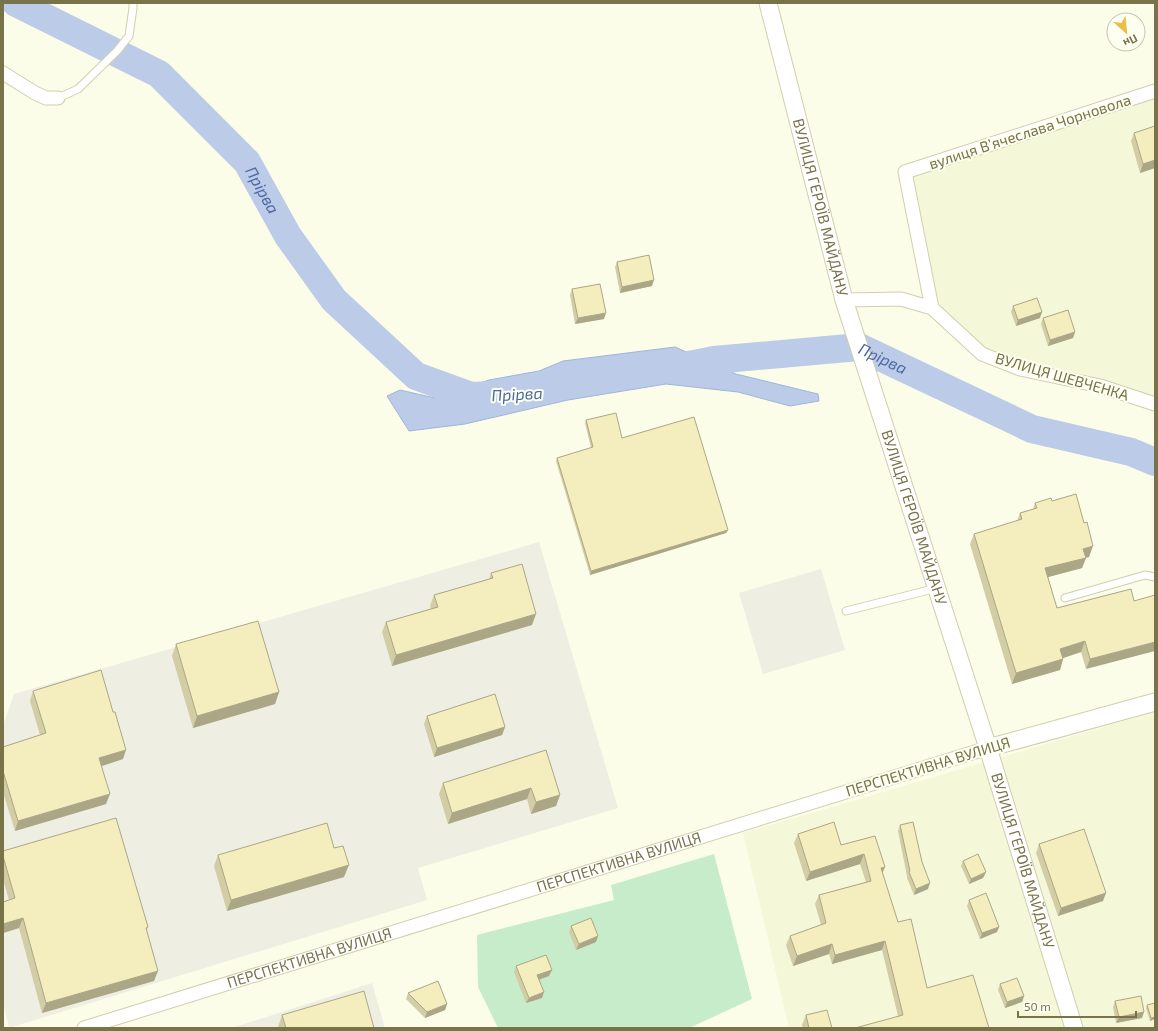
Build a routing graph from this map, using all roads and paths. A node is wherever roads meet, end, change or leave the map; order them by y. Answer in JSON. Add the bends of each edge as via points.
{"nodes":[{"id":1,"x":133,"y":3,"type":"edge"},
{"id":2,"x":768,"y":3,"type":"edge"},
{"id":3,"x":3,"y":72,"type":"edge"},
{"id":4,"x":1155,"y":91,"type":"edge"},
{"id":5,"x":58,"y":98,"type":"joint"},
{"id":6,"x":844,"y":300,"type":"junction"},
{"id":7,"x":932,"y":308,"type":"junction"},
{"id":8,"x":1155,"y":404,"type":"edge"},
{"id":9,"x":1155,"y":577,"type":"edge"},
{"id":10,"x":937,"y":588,"type":"junction"},
{"id":11,"x":1065,"y":598,"type":"dead end"},
{"id":12,"x":846,"y":611,"type":"dead end"},
{"id":13,"x":1155,"y":702,"type":"edge"},
{"id":14,"x":988,"y":748,"type":"junction"},
{"id":15,"x":84,"y":1028,"type":"edge"},
{"id":16,"x":1074,"y":1028,"type":"edge"}],
"edges":[{"from":1,"to":5,"type":"lane","via":[[129,36],[78,89]]},
{"from":2,"to":6,"type":"street","name":"ВУЛИЦЯ ГЕРОЇВ МАЙДАНУ"},
{"from":3,"to":5,"type":"street","via":[[35,93],[46,98]]},
{"from":4,"to":7,"type":"street","name":"вулиця Вʼячеслава Чорновола","via":[[905,172]]},
{"from":6,"to":7,"type":"street","name":"ВУЛИЦЯ ШЕВЧЕНКА","via":[[901,299]]},
{"from":6,"to":10,"type":"street","name":"ВУЛИЦЯ ГЕРОЇВ МАЙДАНУ"},
{"from":7,"to":8,"type":"street","name":"ВУЛИЦЯ ШЕВЧЕНКА","via":[[982,354],[1020,368],[1100,386]]},
{"from":9,"to":11,"type":"lane","via":[[1145,575]]},
{"from":10,"to":12,"type":"lane"},
{"from":10,"to":14,"type":"street","name":"ВУЛИЦЯ ГЕРОЇВ МАЙДАНУ"},
{"from":13,"to":14,"type":"street","name":"ПЕРСПЕКТИВНА ВУЛИЦЯ"},
{"from":14,"to":15,"type":"street","name":"ПЕРСПЕКТИВНА ВУЛИЦЯ"},
{"from":14,"to":16,"type":"street","name":"ВУЛИЦЯ ГЕРОЇВ МАЙДАНУ"}]}
